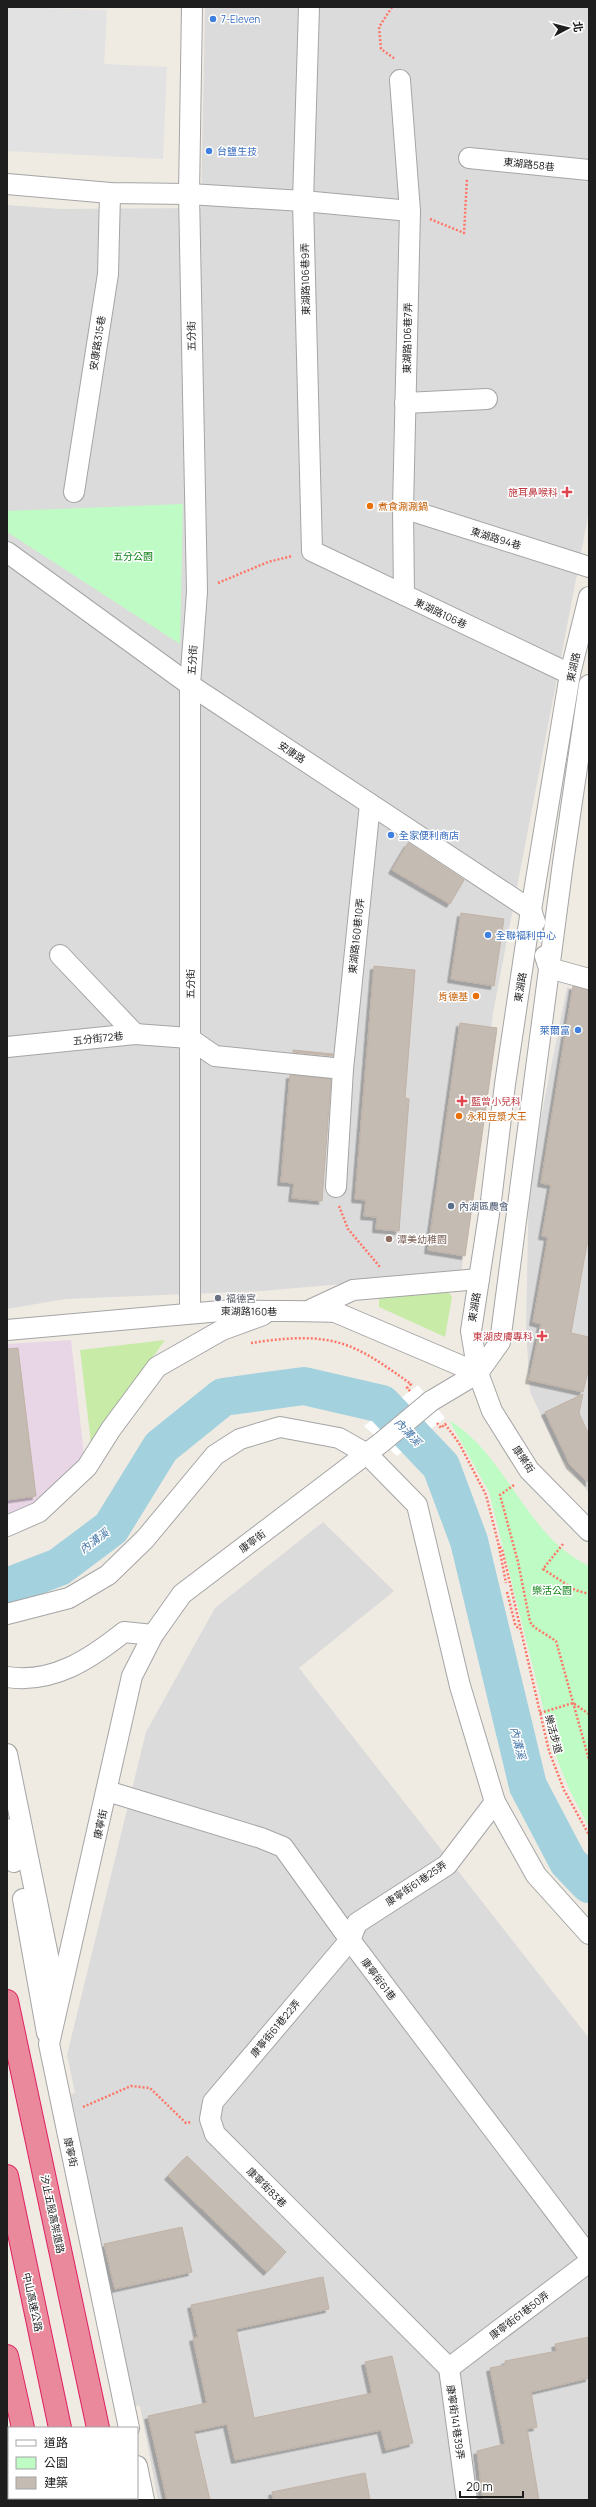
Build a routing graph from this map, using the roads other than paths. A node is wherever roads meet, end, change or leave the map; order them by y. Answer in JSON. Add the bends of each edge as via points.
{"nodes":[{"id":1,"x":192,"y":7,"type":"edge"},
{"id":2,"x":309,"y":7,"type":"edge"},
{"id":3,"x":400,"y":80,"type":"road end"},
{"id":4,"x":469,"y":158,"type":"road end"},
{"id":5,"x":589,"y":170,"type":"edge"},
{"id":6,"x":7,"y":184,"type":"edge"},
{"id":7,"x":110,"y":193,"type":"junction"},
{"id":8,"x":189,"y":194,"type":"junction"},
{"id":9,"x":303,"y":201,"type":"junction"},
{"id":10,"x":410,"y":211,"type":"junction"},
{"id":11,"x":487,"y":400,"type":"dead end"},
{"id":12,"x":405,"y":403,"type":"junction"},
{"id":13,"x":74,"y":492,"type":"dead end"},
{"id":14,"x":403,"y":508,"type":"junction"},
{"id":15,"x":312,"y":551,"type":"joint"},
{"id":16,"x":7,"y":552,"type":"edge"},
{"id":17,"x":589,"y":567,"type":"edge"},
{"id":18,"x":404,"y":595,"type":"junction"},
{"id":19,"x":589,"y":596,"type":"edge"},
{"id":20,"x":570,"y":674,"type":"junction"},
{"id":21,"x":190,"y":685,"type":"junction"},
{"id":22,"x":589,"y":685,"type":"edge"},
{"id":23,"x":370,"y":804,"type":"junction"},
{"id":24,"x":531,"y":910,"type":"junction"},
{"id":25,"x":60,"y":955,"type":"dead end"},
{"id":26,"x":549,"y":968,"type":"junction"},
{"id":27,"x":589,"y":979,"type":"edge"},
{"id":28,"x":135,"y":1034,"type":"junction"},
{"id":29,"x":189,"y":1038,"type":"junction"},
{"id":30,"x":7,"y":1047,"type":"edge"},
{"id":31,"x":342,"y":1069,"type":"junction"},
{"id":32,"x":336,"y":1186,"type":"road end"},
{"id":33,"x":479,"y":1279,"type":"junction"},
{"id":34,"x":310,"y":1310,"type":"junction"},
{"id":35,"x":190,"y":1312,"type":"junction"},
{"id":36,"x":269,"y":1313,"type":"junction"},
{"id":37,"x":7,"y":1330,"type":"edge"},
{"id":38,"x":478,"y":1373,"type":"junction"},
{"id":39,"x":375,"y":1448,"type":"junction"},
{"id":40,"x":7,"y":1526,"type":"edge"},
{"id":41,"x":589,"y":1531,"type":"edge"},
{"id":42,"x":7,"y":1614,"type":"edge"},
{"id":43,"x":153,"y":1635,"type":"junction"},
{"id":44,"x":7,"y":1677,"type":"edge"},
{"id":45,"x":7,"y":1754,"type":"edge"},
{"id":46,"x":107,"y":1792,"type":"junction"},
{"id":47,"x":495,"y":1802,"type":"junction"},
{"id":48,"x":7,"y":1829,"type":"edge"},
{"id":49,"x":589,"y":1934,"type":"edge"},
{"id":50,"x":350,"y":1940,"type":"junction"},
{"id":51,"x":7,"y":2000,"type":"edge"},
{"id":52,"x":58,"y":2000,"type":"junction"},
{"id":53,"x":48,"y":2044,"type":"junction"},
{"id":54,"x":210,"y":2119,"type":"joint"},
{"id":55,"x":7,"y":2176,"type":"edge"},
{"id":56,"x":589,"y":2256,"type":"edge"},
{"id":57,"x":589,"y":2262,"type":"edge"},
{"id":58,"x":7,"y":2356,"type":"edge"},
{"id":59,"x":448,"y":2368,"type":"junction"},
{"id":60,"x":7,"y":2392,"type":"edge"},
{"id":61,"x":16,"y":2427,"type":"edge"},
{"id":62,"x":23,"y":2427,"type":"edge"},
{"id":63,"x":60,"y":2427,"type":"edge"},
{"id":64,"x":98,"y":2427,"type":"edge"},
{"id":65,"x":129,"y":2427,"type":"edge"},
{"id":66,"x":138,"y":2471,"type":"edge"},
{"id":67,"x":144,"y":2500,"type":"edge"},
{"id":68,"x":467,"y":2500,"type":"edge"}],
"edges":[{"from":1,"to":8,"type":"street","name":"五分街"},
{"from":2,"to":9,"type":"street","name":"東湖路106巷9弄"},
{"from":3,"to":10,"type":"street","name":"東湖路106巷7弄"},
{"from":4,"to":5,"type":"street","name":"東湖路58巷"},
{"from":6,"to":7,"type":"street"},
{"from":7,"to":8,"type":"street"},
{"from":7,"to":13,"type":"street","name":"安康路315巷","via":[[108,274]]},
{"from":8,"to":9,"type":"street"},
{"from":8,"to":21,"type":"street","name":"五分街","via":[[196,592]]},
{"from":9,"to":10,"type":"street"},
{"from":9,"to":15,"type":"street","name":"東湖路106巷9弄"},
{"from":10,"to":12,"type":"street","name":"東湖路106巷7弄"},
{"from":11,"to":12,"type":"street"},
{"from":12,"to":14,"type":"street","name":"東湖路106巷7弄"},
{"from":14,"to":17,"type":"street","name":"東湖路94巷"},
{"from":14,"to":18,"type":"street","name":"東湖路106巷7弄"},
{"from":15,"to":18,"type":"street","name":"東湖路106巷"},
{"from":16,"to":21,"type":"street","name":"安康路"},
{"from":18,"to":20,"type":"street","name":"東湖路106巷"},
{"from":19,"to":20,"type":"street","name":"東湖路"},
{"from":20,"to":24,"type":"street","name":"東湖路"},
{"from":21,"to":23,"type":"street","name":"安康路"},
{"from":21,"to":29,"type":"street","name":"五分街"},
{"from":22,"to":26,"type":"street","name":"東湖路"},
{"from":23,"to":24,"type":"street","name":"安康路"},
{"from":23,"to":31,"type":"street","name":"東湖路160巷10弄"},
{"from":24,"to":26,"type":"street"},
{"from":24,"to":33,"type":"street","name":"東湖路"},
{"from":25,"to":28,"type":"street"},
{"from":26,"to":27,"type":"street"},
{"from":26,"to":38,"type":"street","name":"東湖路","via":[[500,1342]]},
{"from":28,"to":29,"type":"street","name":"五分街72巷"},
{"from":28,"to":30,"type":"street","name":"五分街72巷"},
{"from":29,"to":31,"type":"street","via":[[215,1056]]},
{"from":29,"to":35,"type":"street","name":"五分街"},
{"from":31,"to":32,"type":"street","name":"東湖路160巷10弄"},
{"from":33,"to":34,"type":"street","via":[[353,1290]]},
{"from":33,"to":38,"type":"street","name":"東湖路","via":[[470,1331]]},
{"from":34,"to":36,"type":"street","name":"東湖路160巷"},
{"from":34,"to":38,"type":"street","name":"東湖路160巷","via":[[335,1312],[362,1321],[441,1359]]},
{"from":35,"to":36,"type":"street","name":"東湖路160巷","via":[[232,1310]]},
{"from":35,"to":37,"type":"street","name":"東湖路160巷"},
{"from":36,"to":40,"type":"street","via":[[222,1330],[157,1367],[111,1428],[88,1467],[39,1512]]},
{"from":38,"to":39,"type":"street","name":"康寧街","bridge":true,"via":[[431,1401]]},
{"from":38,"to":41,"type":"street","name":"康樂街","via":[[492,1411],[530,1470]]},
{"from":39,"to":42,"type":"street","via":[[280,1427],[240,1439],[215,1455],[145,1539],[108,1575],[69,1598]]},
{"from":39,"to":43,"type":"street","name":"康寧街","via":[[182,1594]]},
{"from":39,"to":47,"type":"street","via":[[417,1505],[460,1686]]},
{"from":43,"to":44,"type":"street","via":[[124,1632],[96,1654],[45,1677]]},
{"from":43,"to":46,"type":"street","name":"康寧街","via":[[132,1676]]},
{"from":45,"to":52,"type":"street"},
{"from":46,"to":50,"type":"street","name":"康寧街61巷","via":[[261,1838],[283,1847]]},
{"from":46,"to":52,"type":"street","name":"康寧街"},
{"from":47,"to":49,"type":"street","via":[[536,1875]]},
{"from":47,"to":50,"type":"street","name":"康寧街61巷25弄","via":[[446,1865],[357,1923]]},
{"from":48,"to":53,"type":"street","via":[[23,1899]]},
{"from":50,"to":54,"type":"street","name":"康寧街61巷22弄","via":[[213,2102]]},
{"from":50,"to":56,"type":"street","name":"康寧街61巷"},
{"from":51,"to":64,"type":"highway","name":"汐止五股高架道路"},
{"from":52,"to":53,"type":"street","name":"康寧街"},
{"from":53,"to":65,"type":"street","name":"康寧街"},
{"from":54,"to":59,"type":"street","name":"康寧街83巷","via":[[215,2134]]},
{"from":55,"to":63,"type":"highway","name":"中山高速公路"},
{"from":57,"to":59,"type":"street","name":"康寧街61巷50弄"},
{"from":58,"to":62,"type":"highway"},
{"from":59,"to":68,"type":"street","name":"康寧街141巷39弄"},
{"from":60,"to":61,"type":"highway"},
{"from":66,"to":67,"type":"street"}]}
